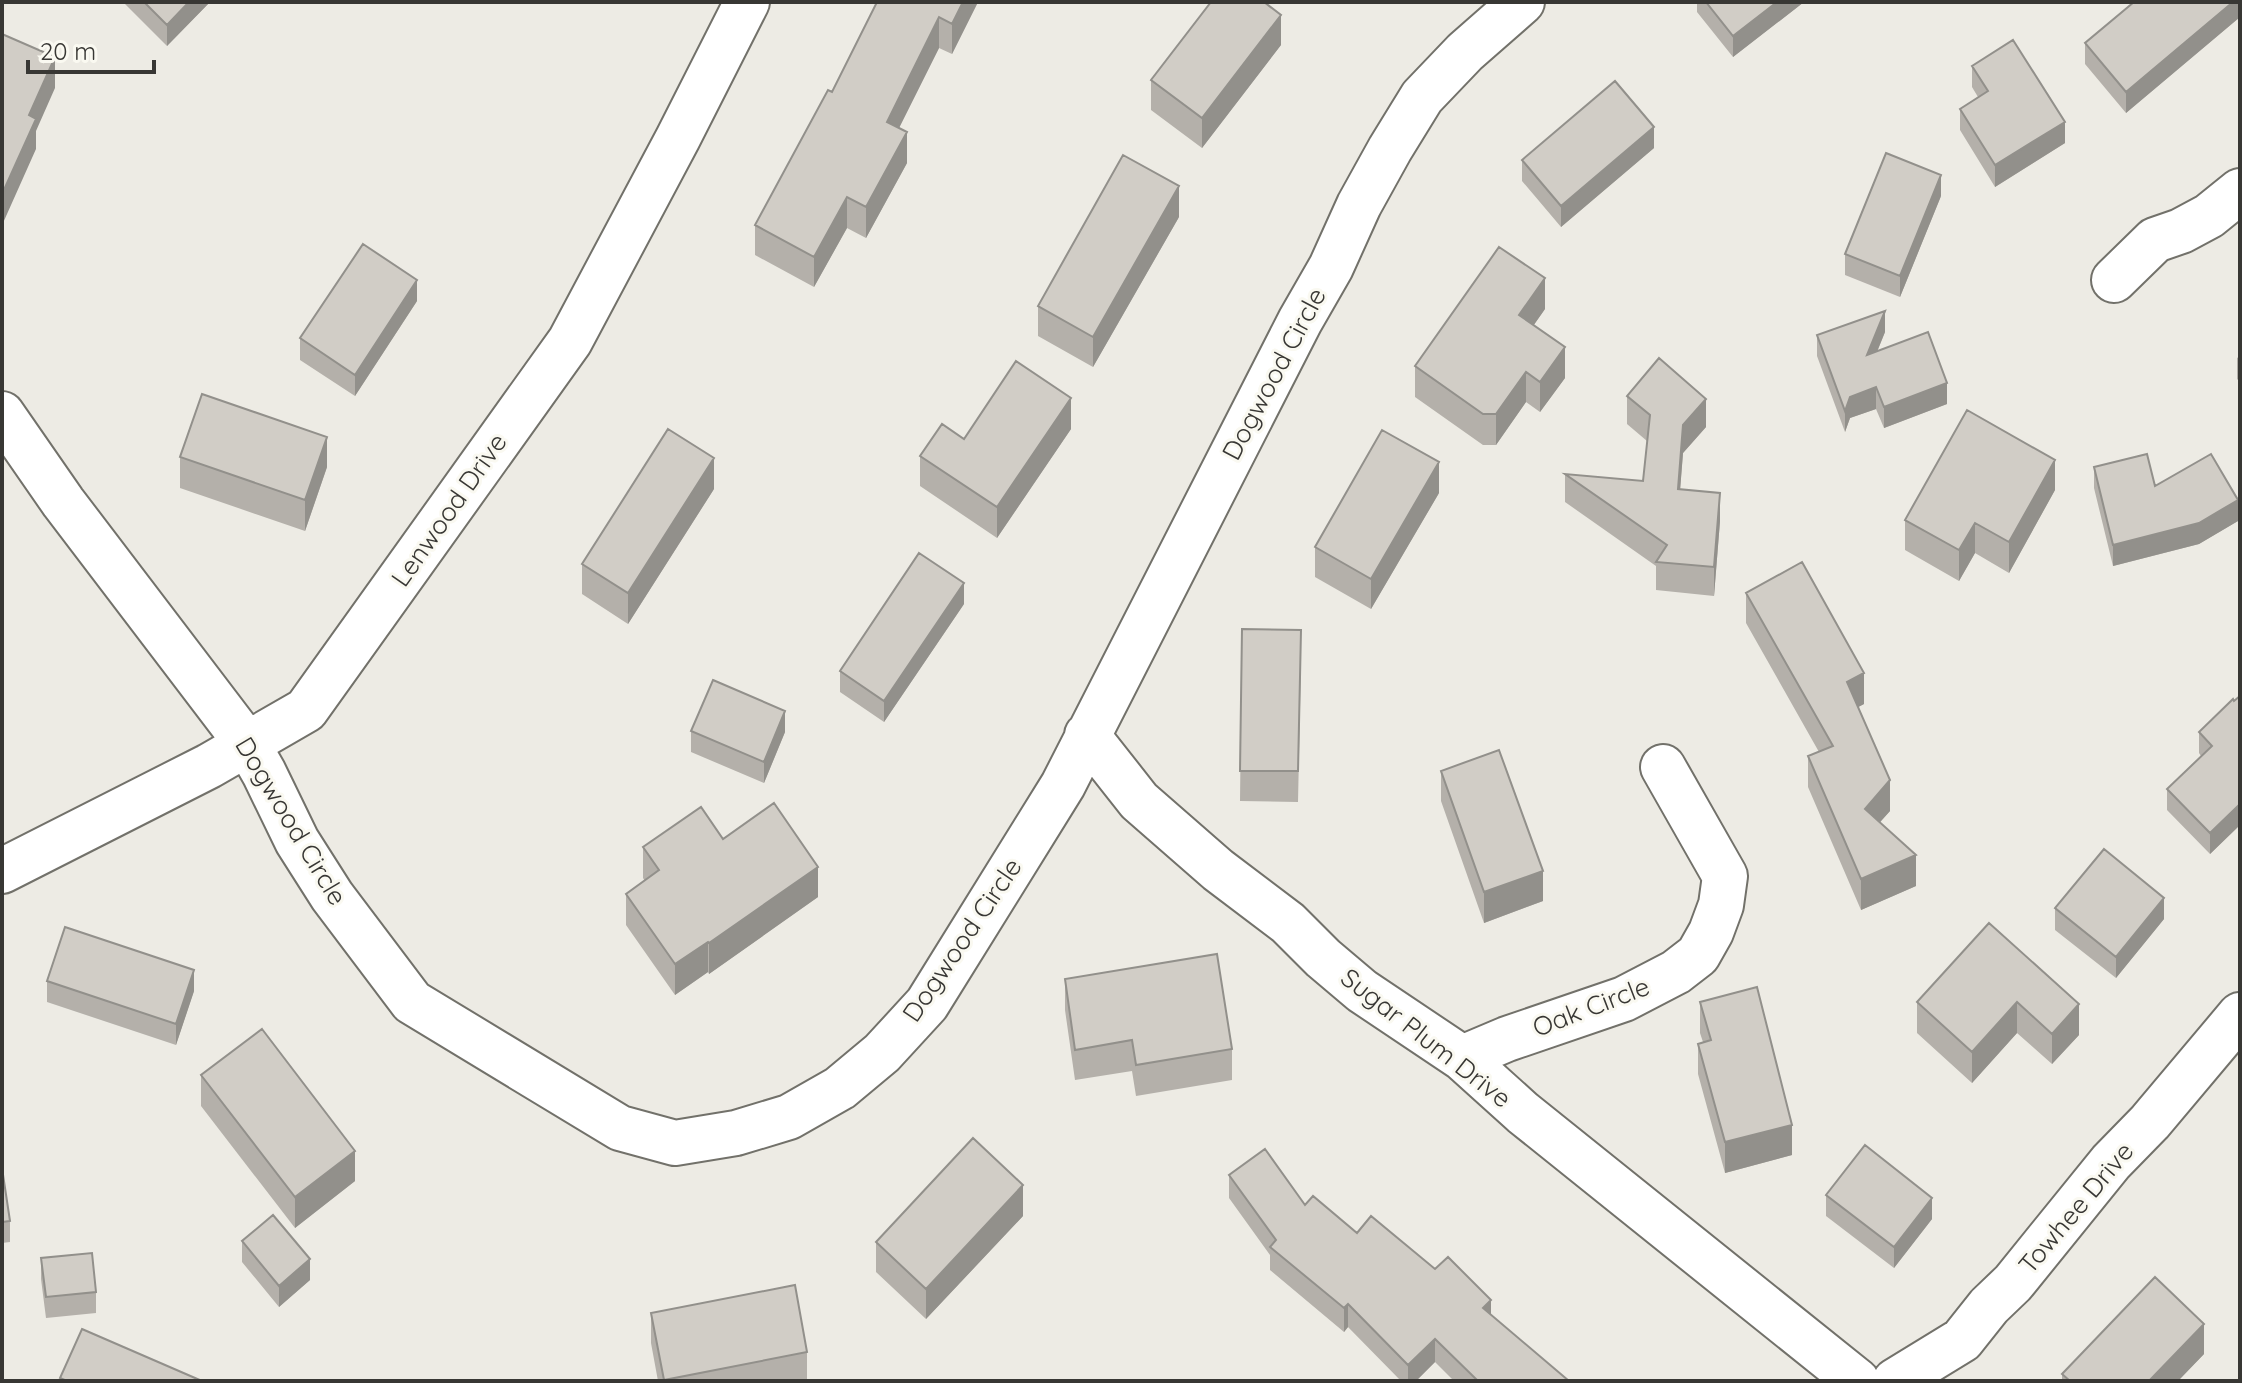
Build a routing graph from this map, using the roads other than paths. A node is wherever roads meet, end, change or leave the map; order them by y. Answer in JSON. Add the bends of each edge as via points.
{"nodes":[{"id":1,"x":747,"y":2,"type":"edge"},
{"id":2,"x":1522,"y":2,"type":"edge"},
{"id":3,"x":2240,"y":191,"type":"edge"},
{"id":4,"x":2114,"y":280,"type":"dead end"},
{"id":5,"x":2,"y":414,"type":"edge"},
{"id":6,"x":1087,"y":735,"type":"junction"},
{"id":7,"x":248,"y":745,"type":"junction"},
{"id":8,"x":1663,"y":767,"type":"dead end"},
{"id":9,"x":2,"y":871,"type":"edge"},
{"id":10,"x":2240,"y":1015,"type":"edge"},
{"id":11,"x":1462,"y":1058,"type":"junction"},
{"id":12,"x":1857,"y":1381,"type":"edge"},
{"id":13,"x":1895,"y":1381,"type":"edge"}],
"edges":[{"from":1,"to":7,"type":"street","name":"Lenwood Drive","via":[[570,341],[306,710]]},
{"from":2,"to":6,"type":"street","name":"Dogwood Circle","via":[[1422,97],[1390,149]]},
{"from":3,"to":4,"type":"street","via":[[2209,216],[2155,240]]},
{"from":5,"to":7,"type":"street","name":"Dogwood Circle"},
{"from":6,"to":7,"type":"street","name":"Dogwood Circle","via":[[1063,785],[927,1004],[882,1053],[840,1088],[789,1117],[675,1143],[620,1128],[412,1002],[332,896]]},
{"from":6,"to":11,"type":"street","name":"Sugar Plum Drive","via":[[1139,801],[1218,870],[1288,923],[1362,991]]},
{"from":7,"to":9,"type":"street","name":"Lenwood Drive"},
{"from":8,"to":11,"type":"street","name":"Oak Circle","via":[[1725,876],[1721,905],[1698,955],[1624,999]]},
{"from":10,"to":13,"type":"street","name":"Towhee Drive","via":[[1962,1340]]},
{"from":11,"to":12,"type":"street","name":"Sugar Plum Drive","via":[[1535,1123]]}]}
